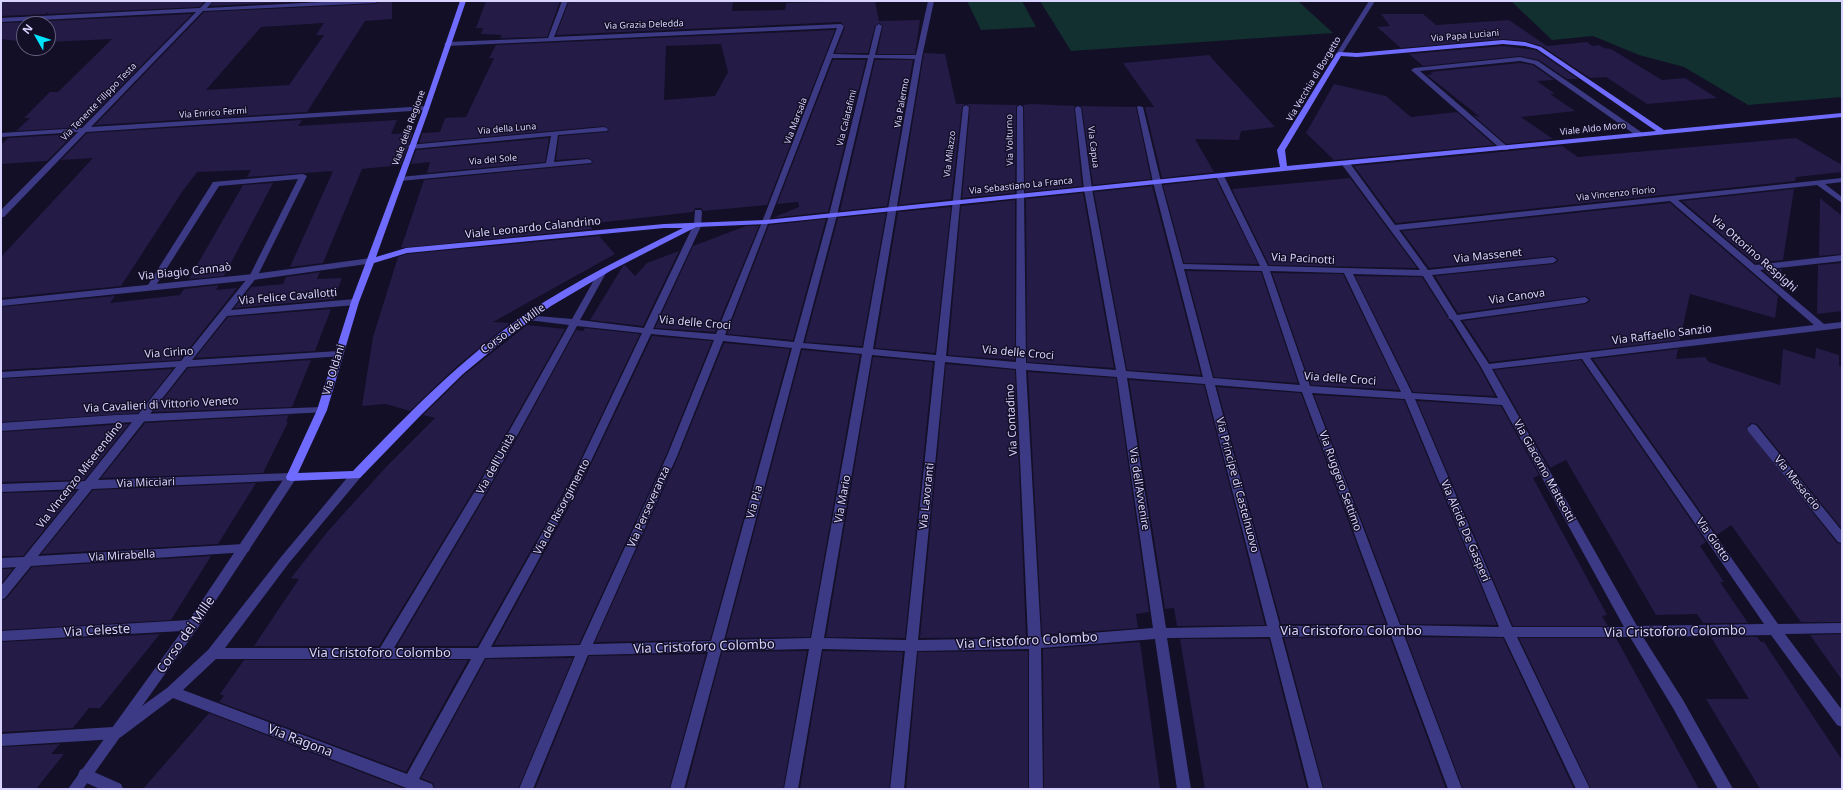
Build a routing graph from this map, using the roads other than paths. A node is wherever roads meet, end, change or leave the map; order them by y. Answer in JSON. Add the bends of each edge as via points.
{"nodes":[{"id":1,"x":210,"y":1,"type":"edge"},
{"id":2,"x":375,"y":1,"type":"edge"},
{"id":3,"x":463,"y":1,"type":"edge"},
{"id":4,"x":565,"y":1,"type":"edge"},
{"id":5,"x":931,"y":1,"type":"edge"},
{"id":6,"x":1372,"y":1,"type":"edge"},
{"id":7,"x":201,"y":10,"type":"junction"},
{"id":8,"x":56,"y":18,"type":"edge"},
{"id":9,"x":16,"y":19,"type":"edge"},
{"id":10,"x":1,"y":20,"type":"edge"},
{"id":11,"x":841,"y":26,"type":"joint"},
{"id":12,"x":879,"y":26,"type":"dead end"},
{"id":13,"x":552,"y":38,"type":"junction"},
{"id":14,"x":447,"y":44,"type":"junction"},
{"id":15,"x":1339,"y":54,"type":"junction"},
{"id":16,"x":830,"y":56,"type":"junction"},
{"id":17,"x":872,"y":57,"type":"junction"},
{"id":18,"x":919,"y":57,"type":"junction"},
{"id":19,"x":966,"y":107,"type":"dead end"},
{"id":20,"x":1020,"y":107,"type":"dead end"},
{"id":21,"x":1140,"y":107,"type":"dead end"},
{"id":22,"x":427,"y":108,"type":"junction"},
{"id":23,"x":1078,"y":108,"type":"dead end"},
{"id":24,"x":1842,"y":115,"type":"edge"},
{"id":25,"x":604,"y":129,"type":"dead end"},
{"id":26,"x":84,"y":130,"type":"junction"},
{"id":27,"x":1662,"y":132,"type":"junction"},
{"id":28,"x":555,"y":134,"type":"junction"},
{"id":29,"x":1640,"y":134,"type":"junction"},
{"id":30,"x":1,"y":135,"type":"edge"},
{"id":31,"x":412,"y":147,"type":"junction"},
{"id":32,"x":1505,"y":148,"type":"junction"},
{"id":33,"x":588,"y":161,"type":"dead end"},
{"id":34,"x":550,"y":164,"type":"junction"},
{"id":35,"x":1346,"y":164,"type":"junction"},
{"id":36,"x":1284,"y":169,"type":"junction"},
{"id":37,"x":1220,"y":176,"type":"junction"},
{"id":38,"x":400,"y":179,"type":"junction"},
{"id":39,"x":1842,"y":180,"type":"edge"},
{"id":40,"x":1157,"y":182,"type":"junction"},
{"id":41,"x":1818,"y":182,"type":"junction"},
{"id":42,"x":1088,"y":189,"type":"junction"},
{"id":43,"x":1830,"y":191,"type":"junction"},
{"id":44,"x":1842,"y":194,"type":"edge"},
{"id":45,"x":1022,"y":196,"type":"junction"},
{"id":46,"x":1671,"y":198,"type":"junction"},
{"id":47,"x":1842,"y":201,"type":"edge"},
{"id":48,"x":954,"y":203,"type":"junction"},
{"id":49,"x":892,"y":209,"type":"junction"},
{"id":50,"x":698,"y":212,"type":"dead end"},
{"id":51,"x":1,"y":215,"type":"edge"},
{"id":52,"x":833,"y":215,"type":"junction"},
{"id":53,"x":766,"y":222,"type":"junction"},
{"id":54,"x":698,"y":224,"type":"junction"},
{"id":55,"x":1393,"y":228,"type":"junction"},
{"id":56,"x":1842,"y":258,"type":"edge"},
{"id":57,"x":1553,"y":260,"type":"dead end"},
{"id":58,"x":371,"y":261,"type":"junction"},
{"id":59,"x":1179,"y":266,"type":"junction"},
{"id":60,"x":1265,"y":268,"type":"junction"},
{"id":61,"x":1755,"y":268,"type":"junction"},
{"id":62,"x":1348,"y":272,"type":"junction"},
{"id":63,"x":602,"y":273,"type":"junction"},
{"id":64,"x":1426,"y":273,"type":"junction"},
{"id":65,"x":253,"y":277,"type":"junction"},
{"id":66,"x":150,"y":288,"type":"junction"},
{"id":67,"x":1585,"y":300,"type":"dead end"},
{"id":68,"x":355,"y":302,"type":"junction"},
{"id":69,"x":1,"y":304,"type":"edge"},
{"id":70,"x":222,"y":314,"type":"junction"},
{"id":71,"x":528,"y":317,"type":"junction"},
{"id":72,"x":1453,"y":318,"type":"junction"},
{"id":73,"x":574,"y":323,"type":"junction"},
{"id":74,"x":1842,"y":325,"type":"edge"},
{"id":75,"x":1822,"y":327,"type":"junction"},
{"id":76,"x":648,"y":331,"type":"junction"},
{"id":77,"x":720,"y":337,"type":"junction"},
{"id":78,"x":797,"y":345,"type":"junction"},
{"id":79,"x":868,"y":350,"type":"junction"},
{"id":80,"x":339,"y":354,"type":"junction"},
{"id":81,"x":1585,"y":357,"type":"junction"},
{"id":82,"x":940,"y":358,"type":"junction"},
{"id":83,"x":183,"y":364,"type":"junction"},
{"id":84,"x":1022,"y":366,"type":"junction"},
{"id":85,"x":1486,"y":367,"type":"junction"},
{"id":86,"x":1121,"y":372,"type":"junction"},
{"id":87,"x":1,"y":375,"type":"edge"},
{"id":88,"x":1209,"y":380,"type":"junction"},
{"id":89,"x":1306,"y":389,"type":"junction"},
{"id":90,"x":1408,"y":395,"type":"junction"},
{"id":91,"x":1506,"y":402,"type":"junction"},
{"id":92,"x":322,"y":410,"type":"junction"},
{"id":93,"x":141,"y":418,"type":"junction"},
{"id":94,"x":3,"y":426,"type":"edge"},
{"id":95,"x":1752,"y":428,"type":"dead end"},
{"id":96,"x":356,"y":475,"type":"junction"},
{"id":97,"x":291,"y":477,"type":"junction"},
{"id":98,"x":87,"y":485,"type":"junction"},
{"id":99,"x":1,"y":488,"type":"edge"},
{"id":100,"x":1842,"y":539,"type":"edge"},
{"id":101,"x":244,"y":549,"type":"junction"},
{"id":102,"x":26,"y":562,"type":"junction"},
{"id":103,"x":1,"y":563,"type":"edge"},
{"id":104,"x":1,"y":594,"type":"edge"},
{"id":105,"x":193,"y":625,"type":"junction"},
{"id":106,"x":1842,"y":628,"type":"edge"},
{"id":107,"x":1396,"y":630,"type":"junction"},
{"id":108,"x":1775,"y":630,"type":"junction"},
{"id":109,"x":1276,"y":631,"type":"junction"},
{"id":110,"x":1508,"y":632,"type":"junction"},
{"id":111,"x":1161,"y":633,"type":"junction"},
{"id":112,"x":1634,"y":633,"type":"junction"},
{"id":113,"x":1,"y":636,"type":"edge"},
{"id":114,"x":818,"y":643,"type":"junction"},
{"id":115,"x":1034,"y":643,"type":"junction"},
{"id":116,"x":716,"y":646,"type":"junction"},
{"id":117,"x":912,"y":646,"type":"junction"},
{"id":118,"x":584,"y":650,"type":"junction"},
{"id":119,"x":384,"y":653,"type":"junction"},
{"id":120,"x":483,"y":653,"type":"junction"},
{"id":121,"x":213,"y":654,"type":"junction"},
{"id":122,"x":172,"y":692,"type":"junction"},
{"id":123,"x":1842,"y":721,"type":"edge"},
{"id":124,"x":116,"y":733,"type":"junction"},
{"id":125,"x":1,"y":740,"type":"edge"},
{"id":126,"x":86,"y":776,"type":"junction"},
{"id":127,"x":410,"y":782,"type":"junction"},
{"id":128,"x":75,"y":789,"type":"edge"},
{"id":129,"x":116,"y":789,"type":"edge"},
{"id":130,"x":427,"y":789,"type":"edge"},
{"id":131,"x":526,"y":789,"type":"edge"},
{"id":132,"x":677,"y":789,"type":"edge"},
{"id":133,"x":792,"y":789,"type":"edge"},
{"id":134,"x":897,"y":789,"type":"edge"},
{"id":135,"x":1036,"y":789,"type":"edge"},
{"id":136,"x":1184,"y":789,"type":"edge"},
{"id":137,"x":1316,"y":789,"type":"edge"},
{"id":138,"x":1455,"y":789,"type":"edge"},
{"id":139,"x":1583,"y":789,"type":"edge"},
{"id":140,"x":1726,"y":789,"type":"edge"}],
"edges":[{"from":1,"to":7,"type":"street","name":"Via Tenente Filippo Testa"},
{"from":2,"to":7,"type":"street"},
{"from":3,"to":14,"type":"main road","name":"Viale della Regione"},
{"from":4,"to":13,"type":"street"},
{"from":5,"to":18,"type":"street","name":"Via Palermo"},
{"from":6,"to":15,"type":"street","name":"Via Vecchia di Borgetto"},
{"from":7,"to":8,"type":"street"},
{"from":7,"to":26,"type":"street","name":"Via Tenente Filippo Testa"},
{"from":9,"to":10,"type":"street"},
{"from":11,"to":13,"type":"street","name":"Via Grazia Deledda"},
{"from":11,"to":16,"type":"street","name":"Via Marsala"},
{"from":12,"to":17,"type":"street","name":"Via Calatafimi"},
{"from":13,"to":14,"type":"street","name":"Via Grazia Deledda"},
{"from":14,"to":22,"type":"main road","name":"Viale della Regione"},
{"from":15,"to":27,"type":"main road","name":"Via Papa Luciani","via":[[1357,55],[1503,42],[1525,44],[1539,48]]},
{"from":15,"to":36,"type":"main road","name":"Via Vecchia di Borgetto","via":[[1281,150]]},
{"from":16,"to":17,"type":"street"},
{"from":16,"to":53,"type":"street","name":"Via Marsala"},
{"from":17,"to":18,"type":"street"},
{"from":17,"to":52,"type":"street","name":"Via Calatafimi"},
{"from":18,"to":49,"type":"street","name":"Via Palermo"},
{"from":19,"to":48,"type":"street","name":"Via Milazzo"},
{"from":20,"to":45,"type":"street","name":"Via Volturno"},
{"from":21,"to":40,"type":"street","name":"Via Principe di Castelnuovo"},
{"from":22,"to":26,"type":"street","name":"Via Enrico Fermi"},
{"from":22,"to":31,"type":"main road","name":"Viale della Regione"},
{"from":23,"to":42,"type":"street","name":"Via Capua"},
{"from":24,"to":27,"type":"main road","name":"Viale Aldo Moro"},
{"from":25,"to":28,"type":"street","name":"Via della Luna"},
{"from":26,"to":30,"type":"street","name":"Via Enrico Fermi"},
{"from":26,"to":51,"type":"street","name":"Via Tenente Filippo Testa"},
{"from":27,"to":29,"type":"main road","name":"Viale Aldo Moro"},
{"from":28,"to":31,"type":"street","name":"Via della Luna"},
{"from":28,"to":34,"type":"street"},
{"from":29,"to":32,"type":"main road","name":"Viale Aldo Moro"},
{"from":29,"to":32,"type":"street","via":[[1536,62],[1520,59],[1414,70]]},
{"from":31,"to":38,"type":"main road","name":"Viale della Regione"},
{"from":32,"to":35,"type":"main road","name":"Viale Aldo Moro"},
{"from":33,"to":34,"type":"street","name":"Via del Sole"},
{"from":34,"to":38,"type":"street","name":"Via del Sole"},
{"from":35,"to":36,"type":"main road","name":"Via Sebastiano La Franca"},
{"from":35,"to":55,"type":"street","name":"Via Giacomo Matteotti"},
{"from":36,"to":37,"type":"main road","name":"Via Sebastiano La Franca"},
{"from":37,"to":40,"type":"main road","name":"Via Sebastiano La Franca"},
{"from":37,"to":60,"type":"street","name":"Via Ruggero Settimo"},
{"from":38,"to":58,"type":"main road","name":"Viale della Regione"},
{"from":39,"to":41,"type":"street","name":"Via Vincenzo Florio"},
{"from":40,"to":42,"type":"main road","name":"Via Sebastiano La Franca"},
{"from":40,"to":59,"type":"street","name":"Via Principe di Castelnuovo"},
{"from":41,"to":43,"type":"street"},
{"from":41,"to":46,"type":"street","name":"Via Vincenzo Florio"},
{"from":42,"to":45,"type":"main road","name":"Via Sebastiano La Franca"},
{"from":42,"to":86,"type":"street","name":"Via dell'Avvenire"},
{"from":43,"to":44,"type":"street"},
{"from":43,"to":47,"type":"street"},
{"from":45,"to":48,"type":"main road","name":"Via Sebastiano La Franca"},
{"from":45,"to":84,"type":"street","name":"Via Contadino"},
{"from":46,"to":55,"type":"street","name":"Via Vincenzo Florio"},
{"from":46,"to":61,"type":"street","name":"Via Ottorino Respighi"},
{"from":48,"to":49,"type":"main road","name":"Via Sebastiano La Franca"},
{"from":48,"to":82,"type":"street","name":"Via Lavoranti"},
{"from":49,"to":52,"type":"main road","name":"Via Sebastiano La Franca"},
{"from":49,"to":79,"type":"street","name":"Via Mario"},
{"from":50,"to":54,"type":"street"},
{"from":52,"to":53,"type":"main road","name":"Via Sebastiano La Franca"},
{"from":52,"to":78,"type":"street","name":"Via Pia"},
{"from":53,"to":54,"type":"main road","name":"Via Sebastiano La Franca"},
{"from":53,"to":77,"type":"street","name":"Via Perseveranza"},
{"from":54,"to":58,"type":"main road","name":"Viale Leonardo Calandrino","via":[[406,251]]},
{"from":54,"to":63,"type":"main road","name":"Corso dei Mille"},
{"from":54,"to":76,"type":"street","name":"Via del Risorgimento"},
{"from":55,"to":64,"type":"street","name":"Via Giacomo Matteotti"},
{"from":56,"to":61,"type":"street"},
{"from":57,"to":64,"type":"street","name":"Via Massenet"},
{"from":58,"to":65,"type":"street","name":"Via Biagio Cannaò"},
{"from":58,"to":68,"type":"main road","name":"Via Oldani"},
{"from":59,"to":60,"type":"street","name":"Via Pacinotti"},
{"from":59,"to":88,"type":"street","name":"Via Principe di Castelnuovo"},
{"from":60,"to":62,"type":"street","name":"Via Pacinotti"},
{"from":60,"to":89,"type":"street","name":"Via Ruggero Settimo"},
{"from":61,"to":75,"type":"street","name":"Via Ottorino Respighi"},
{"from":62,"to":64,"type":"street","name":"Via Pacinotti"},
{"from":62,"to":90,"type":"street","name":"Via Alcide De Gasperi"},
{"from":63,"to":71,"type":"main road","name":"Corso dei Mille","via":[[562,294]]},
{"from":63,"to":73,"type":"street","name":"Via dell'Unità"},
{"from":64,"to":72,"type":"street","name":"Via Giacomo Matteotti"},
{"from":65,"to":66,"type":"street","name":"Via Biagio Cannaò"},
{"from":65,"to":66,"type":"street","name":"Via Vincenzo Miserendino","via":[[303,176],[216,184]]},
{"from":65,"to":70,"type":"street","name":"Via Vincenzo Miserendino"},
{"from":66,"to":69,"type":"street","name":"Via Biagio Cannaò"},
{"from":67,"to":72,"type":"street","name":"Via Canova"},
{"from":68,"to":70,"type":"street","name":"Via Felice Cavallotti"},
{"from":68,"to":80,"type":"main road","name":"Via Oldani"},
{"from":70,"to":83,"type":"street","name":"Via Vincenzo Miserendino"},
{"from":71,"to":73,"type":"street","name":"Via delle Croci"},
{"from":71,"to":96,"type":"main road","name":"Corso dei Mille","via":[[478,355],[416,412]]},
{"from":72,"to":85,"type":"street","name":"Via Giacomo Matteotti"},
{"from":73,"to":76,"type":"street","name":"Via delle Croci"},
{"from":73,"to":119,"type":"street","name":"Via dell'Unità","via":[[485,484]]},
{"from":74,"to":75,"type":"street","name":"Via Raffaello Sanzio"},
{"from":75,"to":81,"type":"street","name":"Via Raffaello Sanzio"},
{"from":76,"to":77,"type":"street","name":"Via delle Croci"},
{"from":76,"to":120,"type":"street","name":"Via del Risorgimento","via":[[578,478]]},
{"from":77,"to":78,"type":"street","name":"Via delle Croci"},
{"from":77,"to":118,"type":"street","name":"Via Perseveranza","via":[[672,456]]},
{"from":78,"to":79,"type":"street","name":"Via delle Croci"},
{"from":78,"to":116,"type":"street","name":"Via Pia"},
{"from":79,"to":82,"type":"street","name":"Via delle Croci"},
{"from":79,"to":114,"type":"street","name":"Via Mario"},
{"from":80,"to":83,"type":"street","name":"Via Cirino"},
{"from":80,"to":92,"type":"main road","name":"Via Oldani"},
{"from":81,"to":85,"type":"street","name":"Via Raffaello Sanzio"},
{"from":81,"to":108,"type":"street","name":"Via Giotto"},
{"from":82,"to":84,"type":"street","name":"Via delle Croci"},
{"from":82,"to":117,"type":"street","name":"Via Lavoranti"},
{"from":83,"to":87,"type":"street","name":"Via Cirino"},
{"from":83,"to":93,"type":"street","name":"Via Vincenzo Miserendino"},
{"from":84,"to":86,"type":"street","name":"Via delle Croci"},
{"from":84,"to":115,"type":"street","name":"Via Contadino"},
{"from":85,"to":91,"type":"street","name":"Via Giacomo Matteotti"},
{"from":86,"to":88,"type":"street","name":"Via delle Croci"},
{"from":86,"to":111,"type":"street","name":"Via dell'Avvenire"},
{"from":88,"to":89,"type":"street","name":"Via delle Croci"},
{"from":88,"to":109,"type":"street","name":"Via Principe di Castelnuovo"},
{"from":89,"to":90,"type":"street","name":"Via delle Croci"},
{"from":89,"to":107,"type":"street","name":"Via Ruggero Settimo"},
{"from":90,"to":91,"type":"street","name":"Via delle Croci"},
{"from":90,"to":110,"type":"street","name":"Via Alcide De Gasperi"},
{"from":91,"to":112,"type":"street","name":"Via Giacomo Matteotti"},
{"from":92,"to":93,"type":"street","name":"Via Cavalieri di Vittorio Veneto"},
{"from":92,"to":97,"type":"main road","name":"Via Oldani"},
{"from":93,"to":94,"type":"street","name":"Via Cavalieri di Vittorio Veneto"},
{"from":93,"to":98,"type":"street","name":"Via Vincenzo Miserendino"},
{"from":95,"to":100,"type":"street","name":"Via Masaccio"},
{"from":96,"to":97,"type":"main road"},
{"from":96,"to":121,"type":"street","via":[[285,560]]},
{"from":97,"to":98,"type":"street","name":"Via Micciari"},
{"from":97,"to":101,"type":"street","name":"Corso dei Mille"},
{"from":98,"to":99,"type":"street","name":"Via Micciari"},
{"from":98,"to":102,"type":"street","name":"Via Vincenzo Miserendino"},
{"from":101,"to":102,"type":"street","name":"Via Mirabella"},
{"from":101,"to":105,"type":"street","name":"Corso dei Mille"},
{"from":102,"to":103,"type":"street","name":"Via Mirabella"},
{"from":102,"to":104,"type":"street","name":"Via Vincenzo Miserendino"},
{"from":105,"to":113,"type":"street","name":"Via Celeste"},
{"from":105,"to":124,"type":"street","name":"Corso dei Mille"},
{"from":106,"to":108,"type":"street","name":"Via Cristoforo Colombo"},
{"from":107,"to":109,"type":"street","name":"Via Cristoforo Colombo"},
{"from":107,"to":110,"type":"street","name":"Via Cristoforo Colombo"},
{"from":107,"to":138,"type":"street","name":"Via Ruggero Settimo"},
{"from":108,"to":112,"type":"street","name":"Via Cristoforo Colombo"},
{"from":108,"to":123,"type":"street","name":"Via Giotto"},
{"from":109,"to":111,"type":"street","name":"Via Cristoforo Colombo"},
{"from":109,"to":137,"type":"street","name":"Via Principe di Castelnuovo"},
{"from":110,"to":112,"type":"street","name":"Via Cristoforo Colombo"},
{"from":110,"to":139,"type":"street","name":"Via Alcide De Gasperi"},
{"from":111,"to":115,"type":"street","name":"Via Cristoforo Colombo"},
{"from":111,"to":136,"type":"street","name":"Via dell'Avvenire"},
{"from":112,"to":140,"type":"street","name":"Via Giacomo Matteotti"},
{"from":114,"to":116,"type":"street","name":"Via Cristoforo Colombo"},
{"from":114,"to":117,"type":"street","name":"Via Cristoforo Colombo"},
{"from":114,"to":133,"type":"street","name":"Via Mario"},
{"from":115,"to":117,"type":"street","name":"Via Cristoforo Colombo"},
{"from":115,"to":135,"type":"street","name":"Via Contadino"},
{"from":116,"to":118,"type":"street","name":"Via Cristoforo Colombo"},
{"from":116,"to":132,"type":"street","name":"Via Pia"},
{"from":117,"to":134,"type":"street","name":"Via Lavoranti"},
{"from":118,"to":120,"type":"street","name":"Via Cristoforo Colombo"},
{"from":118,"to":131,"type":"street","name":"Via Perseveranza"},
{"from":119,"to":120,"type":"street","name":"Via Cristoforo Colombo"},
{"from":119,"to":121,"type":"street","name":"Via Cristoforo Colombo"},
{"from":120,"to":127,"type":"street","name":"Via del Risorgimento"},
{"from":121,"to":122,"type":"street"},
{"from":122,"to":124,"type":"street"},
{"from":122,"to":127,"type":"street","name":"Via Ragona"},
{"from":124,"to":125,"type":"street"},
{"from":124,"to":126,"type":"street","name":"Corso dei Mille"},
{"from":126,"to":128,"type":"street","name":"Corso dei Mille"},
{"from":126,"to":129,"type":"street"},
{"from":127,"to":130,"type":"street","name":"Via Ragona"}]}
